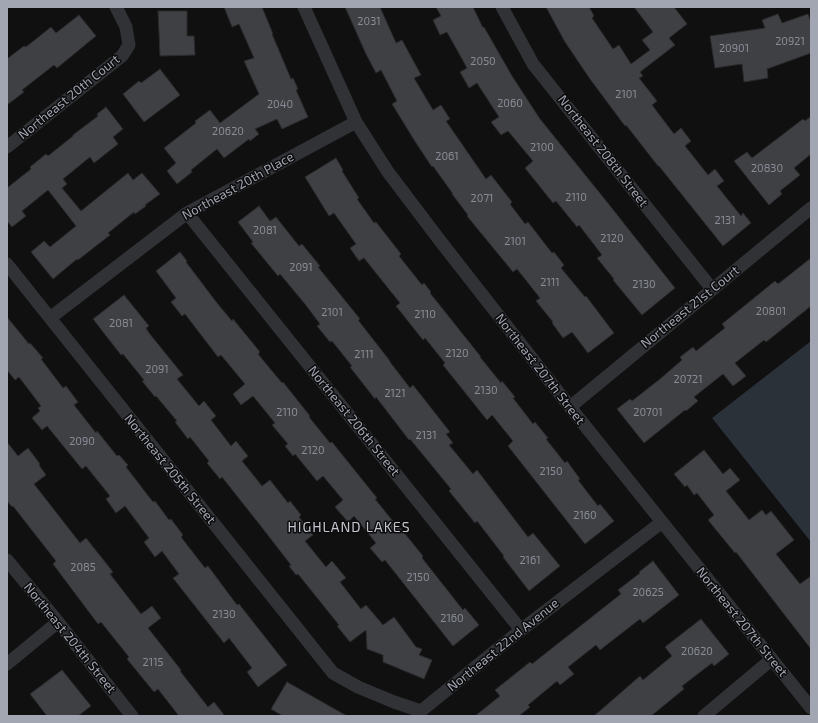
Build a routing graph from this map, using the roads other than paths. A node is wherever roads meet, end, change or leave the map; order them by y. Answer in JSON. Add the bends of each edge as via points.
{"nodes":[{"id":1,"x":116,"y":7,"type":"edge"},
{"id":2,"x":304,"y":7,"type":"edge"},
{"id":3,"x":502,"y":7,"type":"edge"},
{"id":4,"x":356,"y":122,"type":"junction"},
{"id":5,"x":7,"y":147,"type":"edge"},
{"id":6,"x":811,"y":208,"type":"edge"},
{"id":7,"x":187,"y":212,"type":"junction"},
{"id":8,"x":7,"y":264,"type":"edge"},
{"id":9,"x":712,"y":289,"type":"junction"},
{"id":10,"x":50,"y":318,"type":"junction"},
{"id":11,"x":570,"y":407,"type":"junction"},
{"id":12,"x":662,"y":522,"type":"junction"},
{"id":13,"x":7,"y":560,"type":"edge"},
{"id":14,"x":58,"y":622,"type":"junction"},
{"id":15,"x":521,"y":630,"type":"junction"},
{"id":16,"x":772,"y":660,"type":"junction"},
{"id":17,"x":7,"y":664,"type":"edge"},
{"id":18,"x":333,"y":673,"type":"joint"},
{"id":19,"x":811,"y":708,"type":"edge"},
{"id":20,"x":132,"y":716,"type":"edge"},
{"id":21,"x":704,"y":716,"type":"edge"}],
"edges":[{"from":1,"to":5,"type":"street","name":"Northeast 20th Court","via":[[126,27],[129,46],[122,56]]},
{"from":2,"to":4,"type":"street","name":"Northeast 207th Street"},
{"from":3,"to":9,"type":"street","name":"Northeast 208th Street","via":[[533,64]]},
{"from":4,"to":7,"type":"street","name":"Northeast 20th Place"},
{"from":4,"to":11,"type":"street","name":"Northeast 207th Street","via":[[388,172]]},
{"from":6,"to":9,"type":"street","name":"Northeast 21st Court"},
{"from":7,"to":10,"type":"street","name":"Northeast 20th Place"},
{"from":7,"to":15,"type":"street","name":"Northeast 206th Street"},
{"from":8,"to":10,"type":"street","name":"Northeast 205th Street"},
{"from":9,"to":11,"type":"street","name":"Northeast 21st Court"},
{"from":10,"to":18,"type":"street","name":"Northeast 205th Street"},
{"from":11,"to":12,"type":"street","name":"Northeast 207th Street"},
{"from":12,"to":15,"type":"street","name":"Northeast 22nd Avenue"},
{"from":12,"to":16,"type":"street","name":"Northeast 207th Street"},
{"from":13,"to":14,"type":"street","name":"Northeast 204th Street"},
{"from":14,"to":17,"type":"street"},
{"from":14,"to":20,"type":"street","name":"Northeast 204th Street"},
{"from":15,"to":18,"type":"street","name":"Northeast 22nd Avenue","via":[[421,711],[358,687]]},
{"from":16,"to":19,"type":"street","name":"Northeast 207th Street"},
{"from":16,"to":21,"type":"street"}]}
